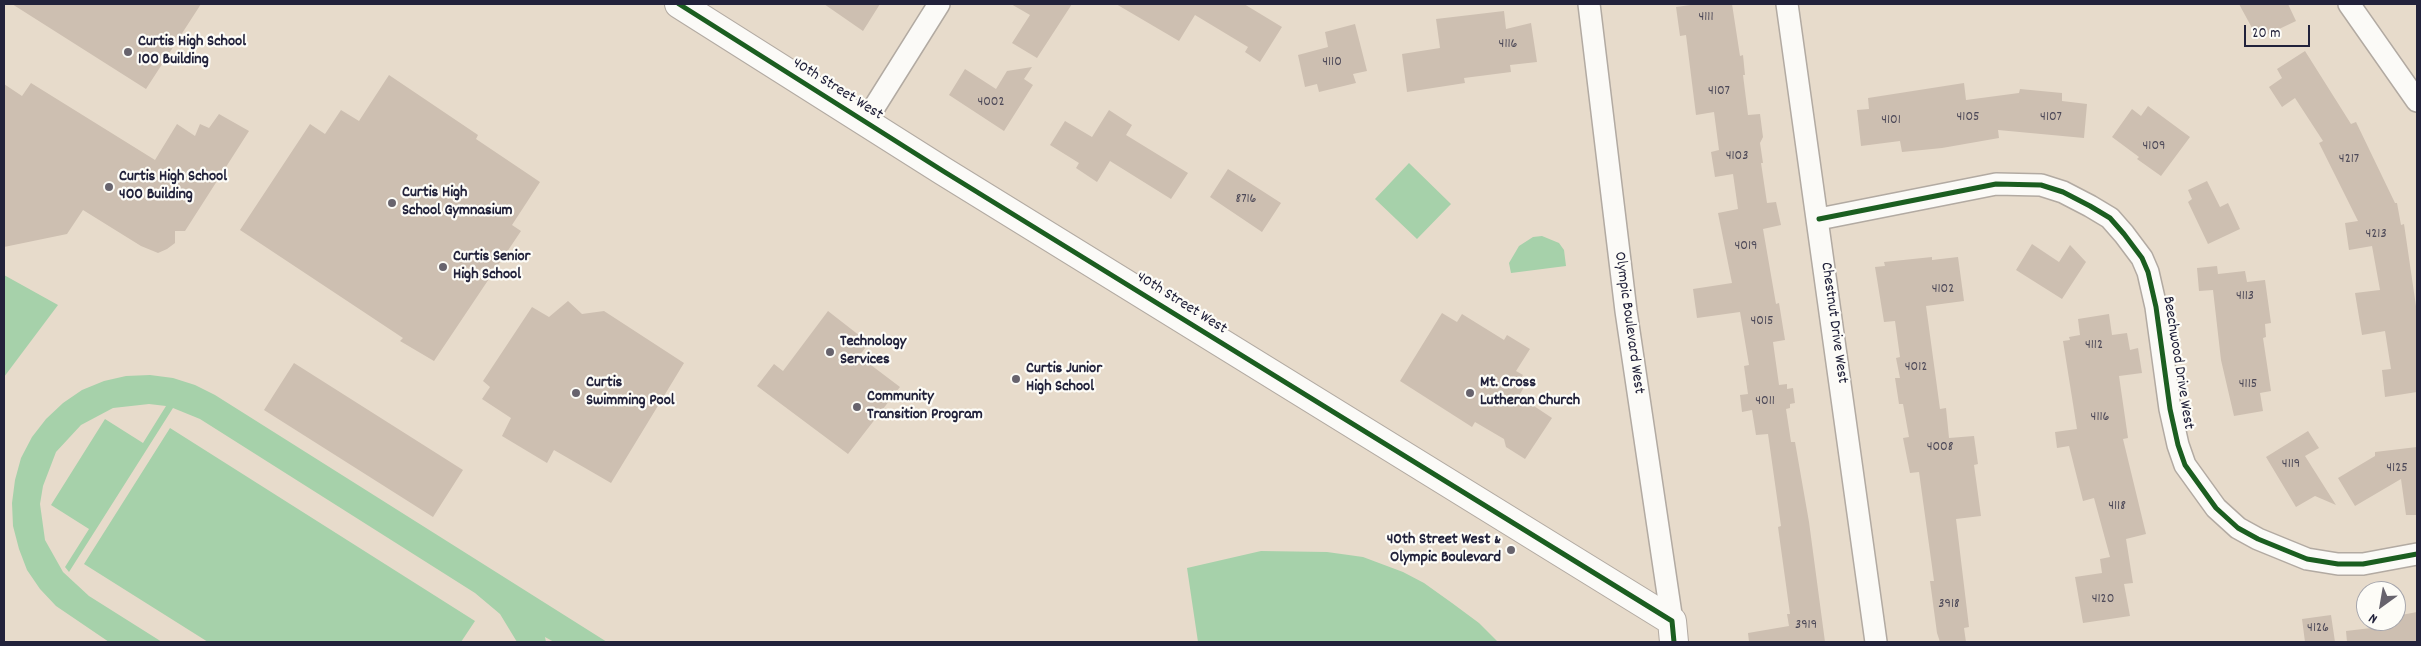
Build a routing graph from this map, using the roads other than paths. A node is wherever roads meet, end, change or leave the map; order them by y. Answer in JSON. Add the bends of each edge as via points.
{"nodes":[{"id":1,"x":679,"y":4,"type":"edge"},
{"id":2,"x":939,"y":4,"type":"edge"},
{"id":3,"x":1589,"y":4,"type":"edge"},
{"id":4,"x":1787,"y":4,"type":"edge"},
{"id":5,"x":2349,"y":4,"type":"edge"},
{"id":6,"x":2417,"y":101,"type":"edge"},
{"id":7,"x":865,"y":122,"type":"junction"},
{"id":8,"x":1819,"y":219,"type":"junction"},
{"id":9,"x":2417,"y":554,"type":"edge"},
{"id":10,"x":1673,"y":632,"type":"edge"},
{"id":11,"x":1876,"y":642,"type":"edge"}],
"edges":[{"from":1,"to":7,"type":"street","name":"40th Street West"},
{"from":2,"to":7,"type":"street"},
{"from":3,"to":10,"type":"street","name":"Olympic Boulevard West","via":[[1626,311]]},
{"from":4,"to":8,"type":"street","name":"Chestnut Drive West"},
{"from":5,"to":6,"type":"street"},
{"from":7,"to":10,"type":"street","name":"40th Street West","via":[[1642,605]]},
{"from":8,"to":9,"type":"street","name":"Beechwood Drive West","via":[[1996,184],[2041,185],[2090,206],[2110,218],[2142,258],[2148,272],[2178,445],[2185,465],[2216,508],[2238,528],[2307,560],[2363,564]]},
{"from":8,"to":11,"type":"street","name":"Chestnut Drive West"}]}
